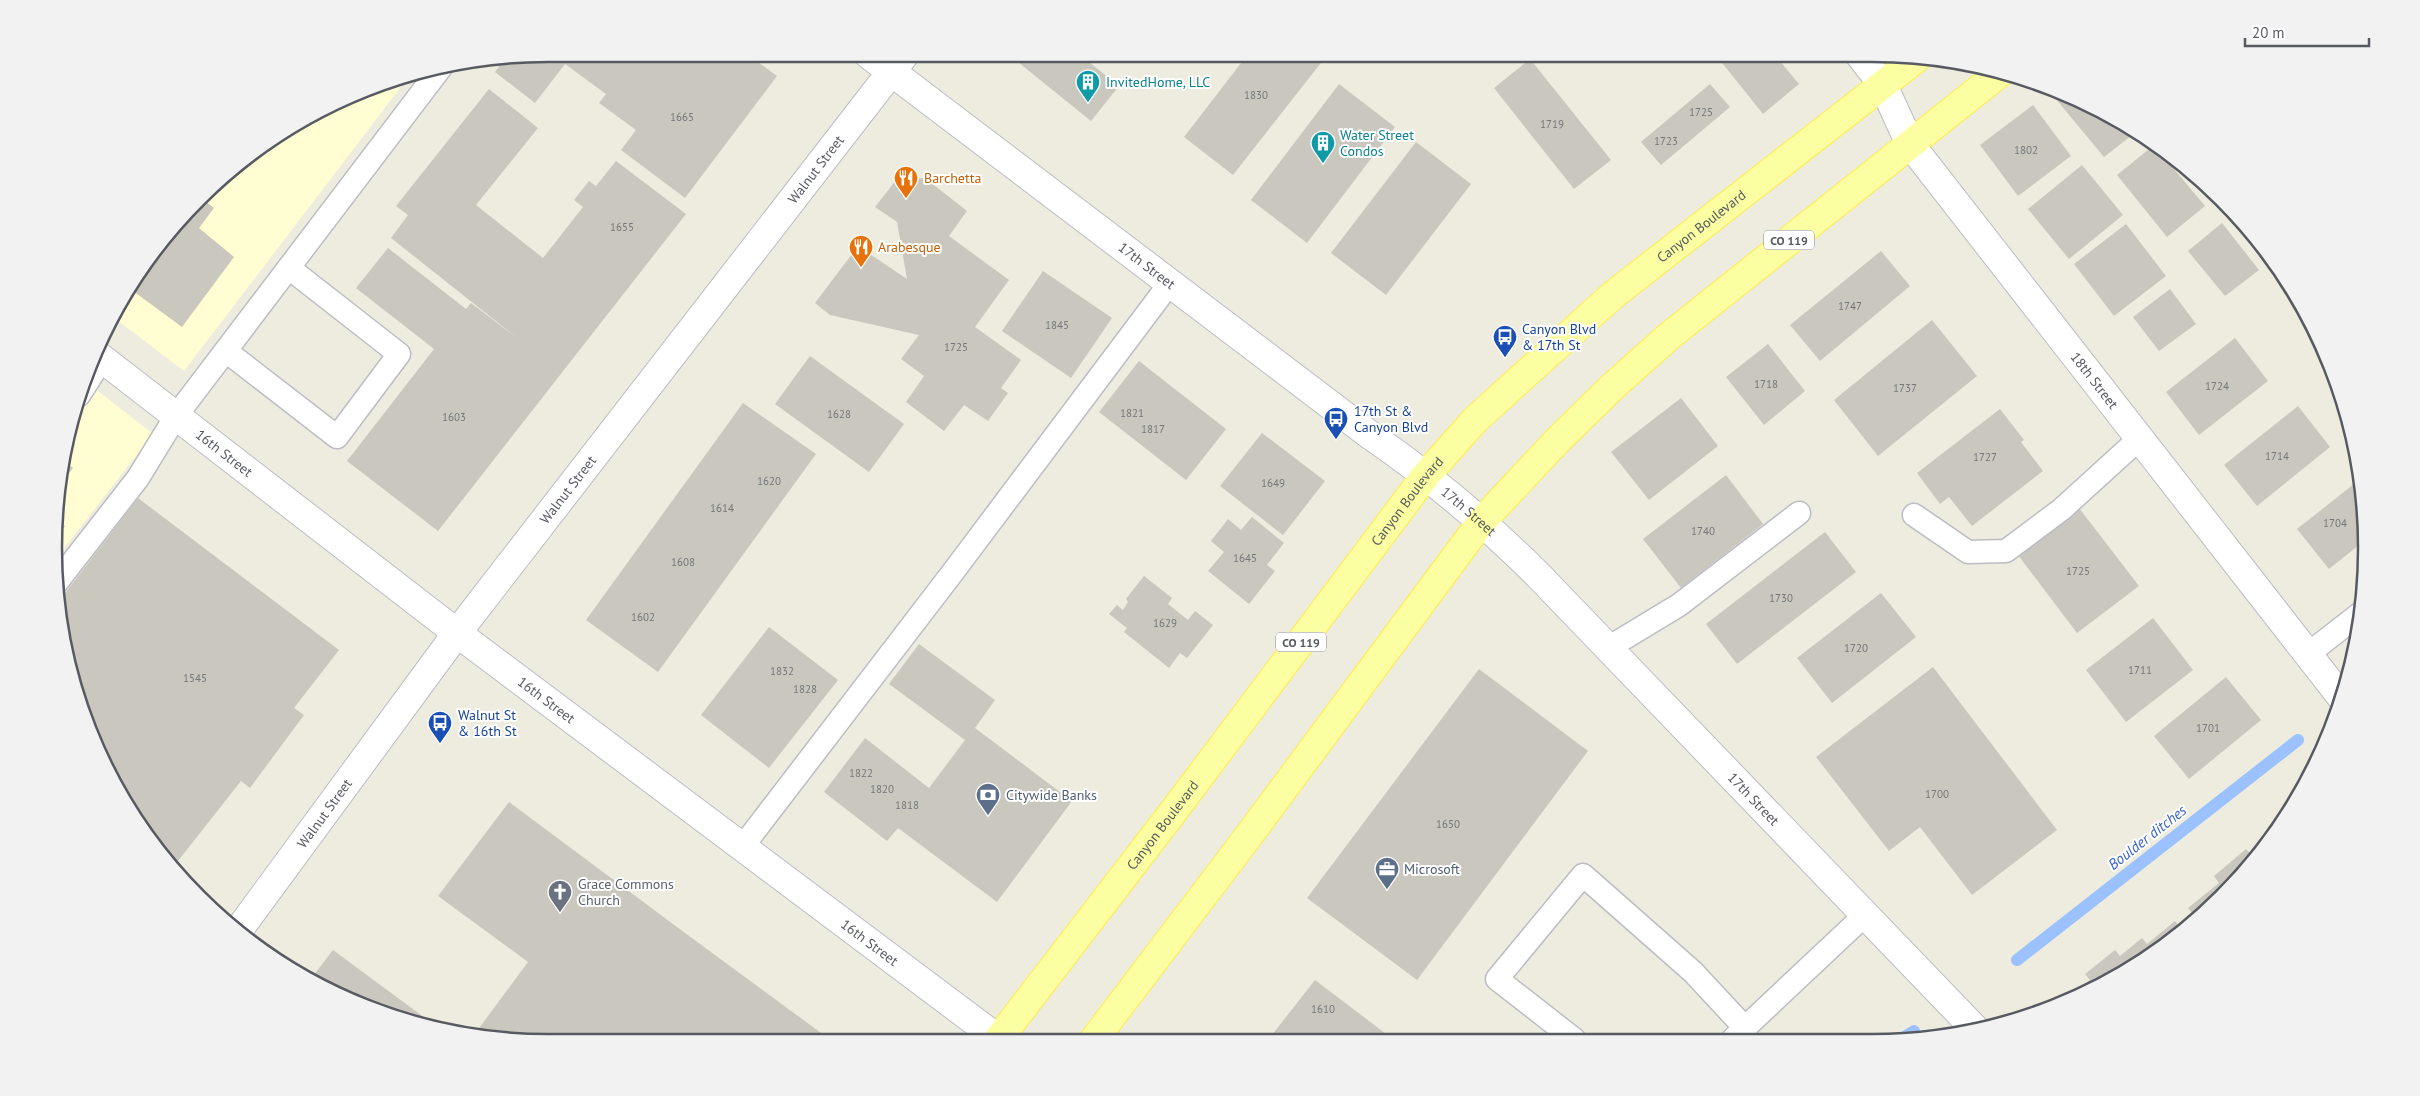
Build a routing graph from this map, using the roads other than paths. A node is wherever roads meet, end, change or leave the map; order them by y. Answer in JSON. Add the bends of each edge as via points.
{"nodes":[{"id":1,"x":1865,"y":62,"type":"edge"},
{"id":2,"x":898,"y":63,"type":"edge"},
{"id":3,"x":1908,"y":64,"type":"edge"},
{"id":4,"x":434,"y":76,"type":"edge"},
{"id":5,"x":1993,"y":78,"type":"edge"},
{"id":6,"x":1883,"y":85,"type":"junction"},
{"id":7,"x":1910,"y":144,"type":"junction"},
{"id":8,"x":289,"y":268,"type":"junction"},
{"id":9,"x":1170,"y":283,"type":"junction"},
{"id":10,"x":226,"y":351,"type":"junction"},
{"id":11,"x":101,"y":358,"type":"edge"},
{"id":12,"x":176,"y":416,"type":"junction"},
{"id":13,"x":2140,"y":438,"type":"junction"},
{"id":14,"x":1426,"y":475,"type":"junction"},
{"id":15,"x":1799,"y":513,"type":"dead end"},
{"id":16,"x":1914,"y":515,"type":"dead end"},
{"id":17,"x":1482,"y":520,"type":"junction"},
{"id":18,"x":64,"y":574,"type":"edge"},
{"id":19,"x":2352,"y":620,"type":"edge"},
{"id":20,"x":457,"y":633,"type":"junction"},
{"id":21,"x":1608,"y":648,"type":"junction"},
{"id":22,"x":2308,"y":654,"type":"junction"},
{"id":23,"x":2336,"y":690,"type":"edge"},
{"id":24,"x":743,"y":846,"type":"junction"},
{"id":25,"x":1866,"y":914,"type":"junction"},
{"id":26,"x":242,"y":925,"type":"edge"},
{"id":27,"x":1970,"y":1023,"type":"edge"},
{"id":28,"x":991,"y":1034,"type":"edge"},
{"id":29,"x":1004,"y":1034,"type":"edge"},
{"id":30,"x":1098,"y":1034,"type":"edge"},
{"id":31,"x":1568,"y":1034,"type":"edge"},
{"id":32,"x":1740,"y":1034,"type":"edge"}],
"edges":[{"from":1,"to":6,"type":"street","name":"18th Street"},
{"from":2,"to":9,"type":"street","name":"17th Street"},
{"from":2,"to":20,"type":"street","name":"Walnut Street"},
{"from":3,"to":6,"type":"main road","name":"Canyon Boulevard","number":"CO 119"},
{"from":4,"to":8,"type":"lane"},
{"from":5,"to":7,"type":"main road","number":"CO 119"},
{"from":6,"to":7,"type":"street","name":"18th Street"},
{"from":6,"to":14,"type":"main road","name":"Canyon Boulevard","number":"CO 119","via":[[1613,295],[1475,420]]},
{"from":7,"to":13,"type":"street","name":"18th Street"},
{"from":7,"to":17,"type":"main road","number":"CO 119","via":[[1668,337],[1590,408]]},
{"from":8,"to":10,"type":"lane"},
{"from":8,"to":10,"type":"lane","via":[[399,354],[337,438]]},
{"from":9,"to":14,"type":"street","name":"17th Street"},
{"from":9,"to":24,"type":"lane"},
{"from":10,"to":12,"type":"lane"},
{"from":11,"to":12,"type":"street","name":"16th Street"},
{"from":12,"to":18,"type":"lane","via":[[138,478]]},
{"from":12,"to":20,"type":"street","name":"16th Street"},
{"from":13,"to":16,"type":"lane","via":[[2062,509],[2006,551],[1968,552]]},
{"from":13,"to":22,"type":"street","name":"18th Street"},
{"from":14,"to":17,"type":"street","name":"17th Street"},
{"from":14,"to":29,"type":"main road","name":"Canyon Boulevard","number":"CO 119"},
{"from":15,"to":21,"type":"lane","via":[[1679,605]]},
{"from":17,"to":21,"type":"street","name":"17th Street"},
{"from":17,"to":30,"type":"main road","number":"CO 119"},
{"from":19,"to":22,"type":"lane"},
{"from":20,"to":24,"type":"street","name":"16th Street"},
{"from":20,"to":26,"type":"street","name":"Walnut Street"},
{"from":21,"to":25,"type":"street","name":"17th Street"},
{"from":22,"to":23,"type":"street","name":"18th Street"},
{"from":24,"to":28,"type":"street","name":"16th Street"},
{"from":25,"to":27,"type":"street","name":"17th Street"},
{"from":25,"to":32,"type":"lane"},
{"from":31,"to":32,"type":"lane","via":[[1497,979],[1583,874],[1693,972]]}]}
